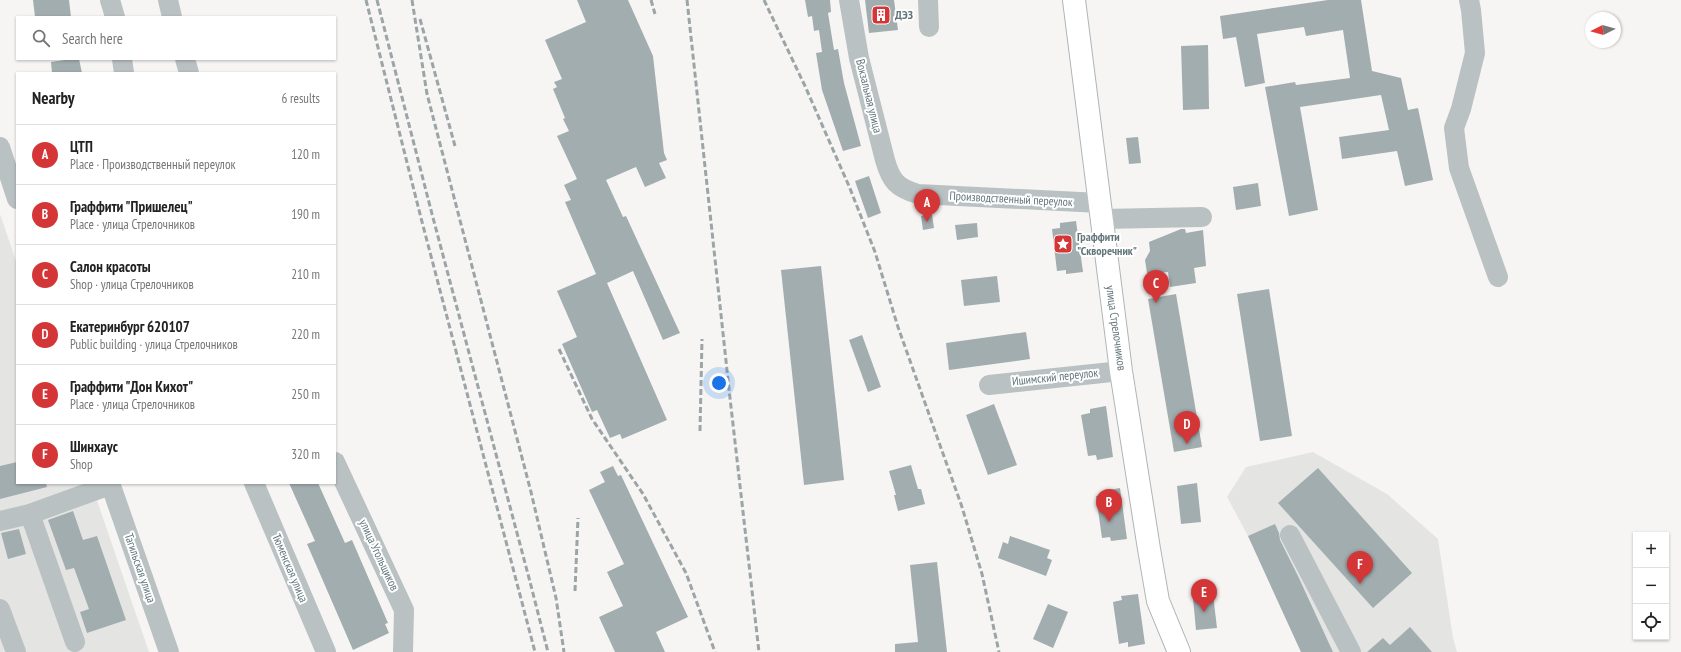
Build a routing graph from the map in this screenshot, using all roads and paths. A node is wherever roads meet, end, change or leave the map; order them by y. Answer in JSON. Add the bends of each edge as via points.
{"nodes":[{"id":1,"x":110,"y":0,"type":"edge"},
{"id":2,"x":168,"y":0,"type":"edge"},
{"id":3,"x":849,"y":0,"type":"edge"},
{"id":4,"x":928,"y":0,"type":"edge"},
{"id":5,"x":1074,"y":0,"type":"edge"},
{"id":6,"x":1469,"y":0,"type":"edge"},
{"id":7,"x":115,"y":16,"type":"edge"},
{"id":8,"x":172,"y":16,"type":"edge"},
{"id":9,"x":928,"y":27,"type":"dead end"},
{"id":10,"x":122,"y":60,"type":"edge"},
{"id":11,"x":185,"y":60,"type":"edge"},
{"id":12,"x":124,"y":72,"type":"edge"},
{"id":13,"x":189,"y":72,"type":"edge"},
{"id":14,"x":0,"y":147,"type":"edge"},
{"id":15,"x":900,"y":188,"type":"joint"},
{"id":16,"x":16,"y":196,"type":"edge"},
{"id":17,"x":1101,"y":211,"type":"junction"},
{"id":18,"x":1202,"y":217,"type":"dead end"},
{"id":19,"x":1498,"y":277,"type":"dead end"},
{"id":20,"x":1122,"y":371,"type":"junction"},
{"id":21,"x":989,"y":384,"type":"dead end"},
{"id":22,"x":336,"y":464,"type":"edge"},
{"id":23,"x":110,"y":484,"type":"edge"},
{"id":24,"x":254,"y":484,"type":"edge"},
{"id":25,"x":30,"y":514,"type":"junction"},
{"id":26,"x":0,"y":521,"type":"edge"},
{"id":27,"x":1290,"y":535,"type":"dead end"},
{"id":28,"x":0,"y":608,"type":"edge"},
{"id":29,"x":75,"y":642,"type":"dead end"},
{"id":30,"x":16,"y":652,"type":"edge"},
{"id":31,"x":169,"y":652,"type":"edge"},
{"id":32,"x":326,"y":652,"type":"edge"},
{"id":33,"x":403,"y":652,"type":"edge"},
{"id":34,"x":1179,"y":652,"type":"edge"},
{"id":35,"x":1351,"y":652,"type":"edge"}],
"edges":[{"from":1,"to":7,"type":"street"},
{"from":2,"to":8,"type":"street"},
{"from":3,"to":15,"type":"street","name":"Вокзальная улица","via":[[866,57],[887,166],[894,182]]},
{"from":4,"to":9,"type":"street"},
{"from":5,"to":17,"type":"main road","name":"улица Стрелочников"},
{"from":6,"to":19,"type":"street","via":[[1475,53],[1454,128],[1458,168]]},
{"from":10,"to":12,"type":"street"},
{"from":11,"to":13,"type":"street"},
{"from":14,"to":16,"type":"street"},
{"from":15,"to":17,"type":"street","name":"Производственный переулок","via":[[918,194]]},
{"from":17,"to":18,"type":"street","name":"Производственный переулок"},
{"from":17,"to":20,"type":"main road","name":"улица Стрелочников"},
{"from":20,"to":21,"type":"street","name":"Ишимский переулок"},
{"from":20,"to":34,"type":"main road","name":"улица Стрелочников","via":[[1158,601]]},
{"from":22,"to":33,"type":"street","name":"улица Угольщиков","via":[[404,610]]},
{"from":23,"to":25,"type":"street"},
{"from":23,"to":31,"type":"street","name":"Тагильская улица"},
{"from":24,"to":32,"type":"street","name":"Тюменская улица"},
{"from":25,"to":26,"type":"street"},
{"from":25,"to":29,"type":"street"},
{"from":27,"to":35,"type":"street"},
{"from":28,"to":30,"type":"street"}]}
